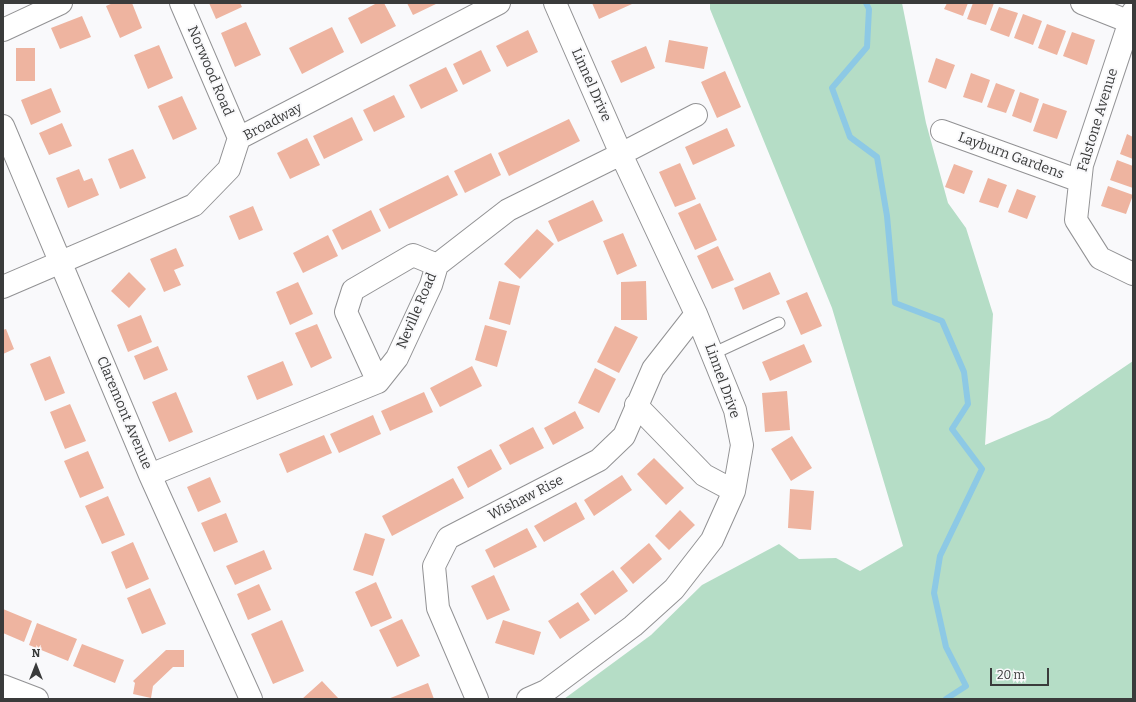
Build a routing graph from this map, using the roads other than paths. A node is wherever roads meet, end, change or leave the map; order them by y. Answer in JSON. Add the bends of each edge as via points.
{"nodes":[{"id":1,"x":61,"y":3,"type":"edge"},
{"id":2,"x":181,"y":3,"type":"edge"},
{"id":3,"x":499,"y":3,"type":"edge"},
{"id":4,"x":555,"y":3,"type":"edge"},
{"id":5,"x":1082,"y":3,"type":"edge"},
{"id":6,"x":1131,"y":17,"type":"edge"},
{"id":7,"x":3,"y":30,"type":"edge"},
{"id":8,"x":696,"y":115,"type":"dead end"},
{"id":9,"x":3,"y":126,"type":"edge"},
{"id":10,"x":942,"y":131,"type":"dead end"},
{"id":11,"x":239,"y":138,"type":"junction"},
{"id":12,"x":621,"y":154,"type":"junction"},
{"id":13,"x":1080,"y":182,"type":"junction"},
{"id":14,"x":60,"y":262,"type":"junction"},
{"id":15,"x":437,"y":265,"type":"junction"},
{"id":16,"x":1133,"y":274,"type":"edge"},
{"id":17,"x":3,"y":287,"type":"edge"},
{"id":18,"x":696,"y":314,"type":"junction"},
{"id":19,"x":779,"y":323,"type":"dead end"},
{"id":20,"x":712,"y":354,"type":"junction"},
{"id":21,"x":378,"y":382,"type":"junction"},
{"id":22,"x":636,"y":405,"type":"junction"},
{"id":23,"x":150,"y":475,"type":"junction"},
{"id":24,"x":734,"y":491,"type":"junction"},
{"id":25,"x":3,"y":686,"type":"edge"},
{"id":26,"x":37,"y":699,"type":"edge"},
{"id":27,"x":251,"y":699,"type":"edge"},
{"id":28,"x":477,"y":699,"type":"edge"},
{"id":29,"x":528,"y":699,"type":"edge"}],
"edges":[{"from":1,"to":7,"type":"street"},
{"from":2,"to":11,"type":"street","name":"Norwood Road"},
{"from":3,"to":11,"type":"street","name":"Broadway"},
{"from":4,"to":12,"type":"street","name":"Linnel Drive"},
{"from":5,"to":6,"type":"street"},
{"from":6,"to":13,"type":"street","name":"Falstone Avenue","via":[[1082,165]]},
{"from":8,"to":12,"type":"street","name":"Neville Road"},
{"from":9,"to":14,"type":"street","name":"Claremont Avenue"},
{"from":10,"to":13,"type":"street","name":"Layburn Gardens"},
{"from":11,"to":14,"type":"street","name":"Broadway","via":[[229,169],[194,205]]},
{"from":12,"to":15,"type":"street","name":"Neville Road","via":[[508,210]]},
{"from":12,"to":18,"type":"street","name":"Linnel Drive"},
{"from":13,"to":16,"type":"street","name":"Falstone Avenue","via":[[1076,220],[1100,258]]},
{"from":14,"to":17,"type":"street","name":"Broadway"},
{"from":14,"to":23,"type":"street","name":"Claremont Avenue"},
{"from":15,"to":21,"type":"street","name":"Neville Road","via":[[431,285],[397,358]]},
{"from":15,"to":21,"type":"street","via":[[413,255],[353,290],[346,312]]},
{"from":18,"to":20,"type":"street","name":"Linnel Drive"},
{"from":18,"to":22,"type":"street","name":"Wishaw Rise","via":[[653,369]]},
{"from":19,"to":20,"type":"lane"},
{"from":20,"to":24,"type":"street","name":"Linnel Drive","via":[[735,410],[742,445]]},
{"from":21,"to":23,"type":"street","name":"Neville Road"},
{"from":22,"to":24,"type":"street","via":[[704,475]]},
{"from":22,"to":28,"type":"street","name":"Wishaw Rise","via":[[624,436],[599,460],[448,538],[434,566],[438,608]]},
{"from":23,"to":27,"type":"street","name":"Claremont Avenue"},
{"from":24,"to":29,"type":"street","name":"Linnel Drive","via":[[712,540],[674,589],[633,626],[546,691]]},
{"from":25,"to":26,"type":"street"}]}
